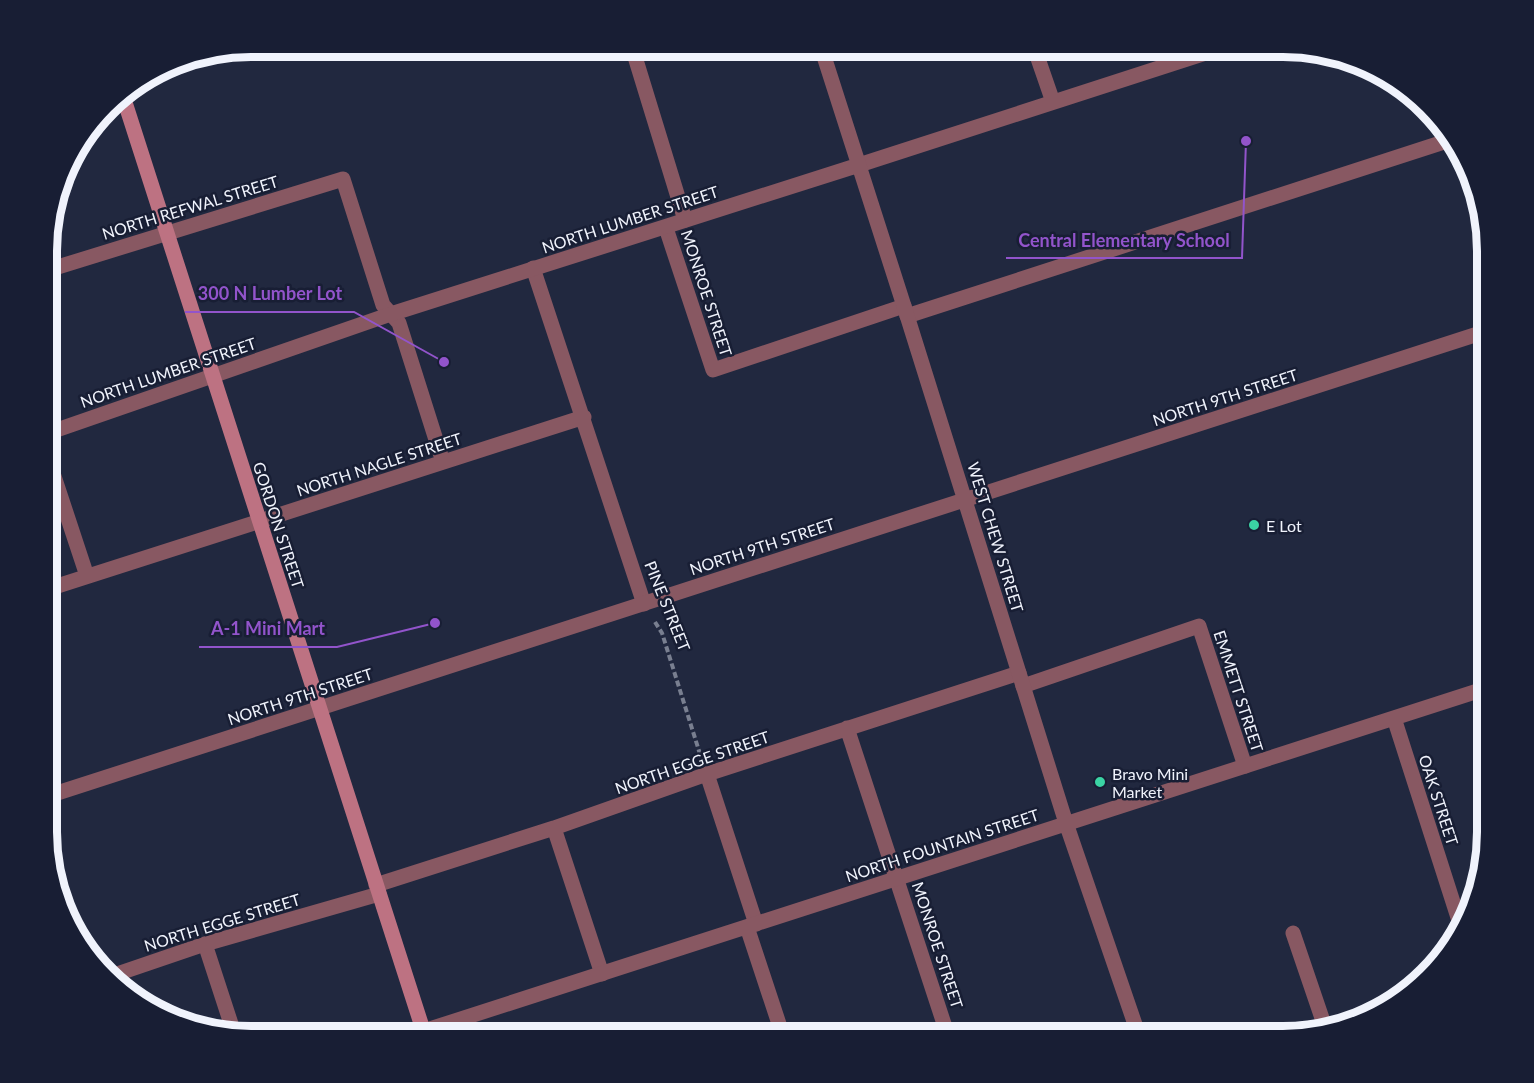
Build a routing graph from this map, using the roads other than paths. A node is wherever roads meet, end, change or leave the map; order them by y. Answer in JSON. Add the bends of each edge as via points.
{"nodes":[{"id":1,"x":635,"y":57,"type":"edge"},
{"id":2,"x":824,"y":57,"type":"edge"},
{"id":3,"x":1038,"y":57,"type":"edge"},
{"id":4,"x":1193,"y":57,"type":"edge"},
{"id":5,"x":1053,"y":102,"type":"junction"},
{"id":6,"x":125,"y":103,"type":"edge"},
{"id":7,"x":1443,"y":142,"type":"edge"},
{"id":8,"x":859,"y":165,"type":"junction"},
{"id":9,"x":685,"y":220,"type":"junction"},
{"id":10,"x":666,"y":228,"type":"junction"},
{"id":11,"x":167,"y":232,"type":"junction"},
{"id":12,"x":57,"y":267,"type":"edge"},
{"id":13,"x":533,"y":268,"type":"junction"},
{"id":14,"x":906,"y":311,"type":"junction"},
{"id":15,"x":391,"y":314,"type":"junction"},
{"id":16,"x":1477,"y":334,"type":"edge"},
{"id":17,"x":213,"y":375,"type":"junction"},
{"id":18,"x":584,"y":417,"type":"junction"},
{"id":19,"x":57,"y":430,"type":"edge"},
{"id":20,"x":443,"y":462,"type":"junction"},
{"id":21,"x":57,"y":485,"type":"edge"},
{"id":22,"x":966,"y":500,"type":"junction"},
{"id":23,"x":259,"y":521,"type":"junction"},
{"id":24,"x":87,"y":576,"type":"junction"},
{"id":25,"x":57,"y":586,"type":"edge"},
{"id":26,"x":644,"y":604,"type":"junction"},
{"id":27,"x":1199,"y":626,"type":"joint"},
{"id":28,"x":1021,"y":679,"type":"junction"},
{"id":29,"x":1477,"y":690,"type":"edge"},
{"id":30,"x":320,"y":708,"type":"junction"},
{"id":31,"x":1394,"y":718,"type":"junction"},
{"id":32,"x":847,"y":728,"type":"junction"},
{"id":33,"x":1245,"y":766,"type":"junction"},
{"id":34,"x":707,"y":774,"type":"junction"},
{"id":35,"x":57,"y":793,"type":"edge"},
{"id":36,"x":1066,"y":823,"type":"junction"},
{"id":37,"x":554,"y":828,"type":"junction"},
{"id":38,"x":897,"y":878,"type":"junction"},
{"id":39,"x":378,"y":890,"type":"junction"},
{"id":40,"x":1457,"y":916,"type":"edge"},
{"id":41,"x":751,"y":925,"type":"junction"},
{"id":42,"x":1293,"y":933,"type":"dead end"},
{"id":43,"x":205,"y":944,"type":"junction"},
{"id":44,"x":119,"y":973,"type":"edge"},
{"id":45,"x":602,"y":974,"type":"junction"},
{"id":46,"x":1322,"y":1021,"type":"edge"},
{"id":47,"x":231,"y":1025,"type":"edge"},
{"id":48,"x":421,"y":1026,"type":"edge"},
{"id":49,"x":448,"y":1026,"type":"edge"},
{"id":50,"x":780,"y":1026,"type":"edge"},
{"id":51,"x":945,"y":1026,"type":"edge"},
{"id":52,"x":1135,"y":1026,"type":"edge"}],
"edges":[{"from":1,"to":9,"type":"street","name":"MONROE STREET"},
{"from":2,"to":8,"type":"street","name":"WEST CHEW STREET"},
{"from":3,"to":5,"type":"street"},
{"from":4,"to":5,"type":"street","name":"NORTH LUMBER STREET"},
{"from":5,"to":8,"type":"street","name":"NORTH LUMBER STREET"},
{"from":6,"to":11,"type":"street","name":"GORDON STREET"},
{"from":7,"to":14,"type":"street"},
{"from":8,"to":9,"type":"street","name":"NORTH LUMBER STREET"},
{"from":8,"to":14,"type":"street","name":"WEST CHEW STREET"},
{"from":9,"to":10,"type":"street","name":"NORTH LUMBER STREET"},
{"from":10,"to":13,"type":"street","name":"NORTH LUMBER STREET"},
{"from":10,"to":14,"type":"street","name":"MONROE STREET","via":[[714,370]]},
{"from":11,"to":12,"type":"street","name":"NORTH REFWAL STREET"},
{"from":11,"to":15,"type":"street","name":"NORTH REFWAL STREET","via":[[343,179],[383,305]]},
{"from":11,"to":17,"type":"street","name":"GORDON STREET"},
{"from":13,"to":15,"type":"street","name":"NORTH LUMBER STREET"},
{"from":13,"to":18,"type":"street","name":"PINE STREET"},
{"from":14,"to":22,"type":"street","name":"WEST CHEW STREET"},
{"from":15,"to":17,"type":"street","name":"NORTH LUMBER STREET"},
{"from":15,"to":20,"type":"street","via":[[399,323]]},
{"from":16,"to":22,"type":"street","name":"NORTH 9TH STREET"},
{"from":17,"to":19,"type":"street","name":"NORTH LUMBER STREET"},
{"from":17,"to":23,"type":"street","name":"GORDON STREET"},
{"from":18,"to":20,"type":"street","name":"NORTH NAGLE STREET"},
{"from":18,"to":26,"type":"street","name":"PINE STREET"},
{"from":20,"to":23,"type":"street","name":"NORTH NAGLE STREET"},
{"from":21,"to":24,"type":"street"},
{"from":22,"to":26,"type":"street","name":"NORTH 9TH STREET"},
{"from":22,"to":28,"type":"street","name":"WEST CHEW STREET"},
{"from":23,"to":24,"type":"street","name":"NORTH NAGLE STREET"},
{"from":23,"to":30,"type":"street","name":"GORDON STREET"},
{"from":24,"to":25,"type":"street","name":"NORTH NAGLE STREET"},
{"from":26,"to":30,"type":"street","name":"NORTH 9TH STREET"},
{"from":27,"to":28,"type":"street","name":"NORTH EGGE STREET"},
{"from":27,"to":33,"type":"street","name":"EMMETT STREET"},
{"from":28,"to":32,"type":"street","name":"NORTH EGGE STREET"},
{"from":28,"to":36,"type":"street","name":"WEST CHEW STREET"},
{"from":29,"to":31,"type":"street","name":"NORTH FOUNTAIN STREET"},
{"from":30,"to":35,"type":"street","name":"NORTH 9TH STREET"},
{"from":30,"to":39,"type":"street","name":"GORDON STREET"},
{"from":31,"to":33,"type":"street","name":"NORTH FOUNTAIN STREET"},
{"from":31,"to":40,"type":"street","name":"OAK STREET"},
{"from":32,"to":34,"type":"street","name":"NORTH EGGE STREET"},
{"from":32,"to":38,"type":"street","name":"MONROE STREET"},
{"from":33,"to":36,"type":"street","name":"NORTH FOUNTAIN STREET"},
{"from":34,"to":37,"type":"street","name":"NORTH EGGE STREET"},
{"from":34,"to":41,"type":"street"},
{"from":36,"to":38,"type":"street","name":"NORTH FOUNTAIN STREET"},
{"from":36,"to":52,"type":"street","name":"WEST CHEW STREET"},
{"from":37,"to":39,"type":"street","name":"NORTH EGGE STREET"},
{"from":37,"to":45,"type":"street"},
{"from":38,"to":41,"type":"street","name":"NORTH FOUNTAIN STREET"},
{"from":38,"to":51,"type":"street","name":"MONROE STREET"},
{"from":39,"to":43,"type":"street","name":"NORTH EGGE STREET"},
{"from":39,"to":48,"type":"street","name":"GORDON STREET"},
{"from":41,"to":45,"type":"street","name":"NORTH FOUNTAIN STREET"},
{"from":41,"to":50,"type":"street"},
{"from":42,"to":46,"type":"street"},
{"from":43,"to":44,"type":"street","name":"NORTH EGGE STREET"},
{"from":43,"to":47,"type":"street"},
{"from":45,"to":49,"type":"street","name":"NORTH FOUNTAIN STREET"}]}
